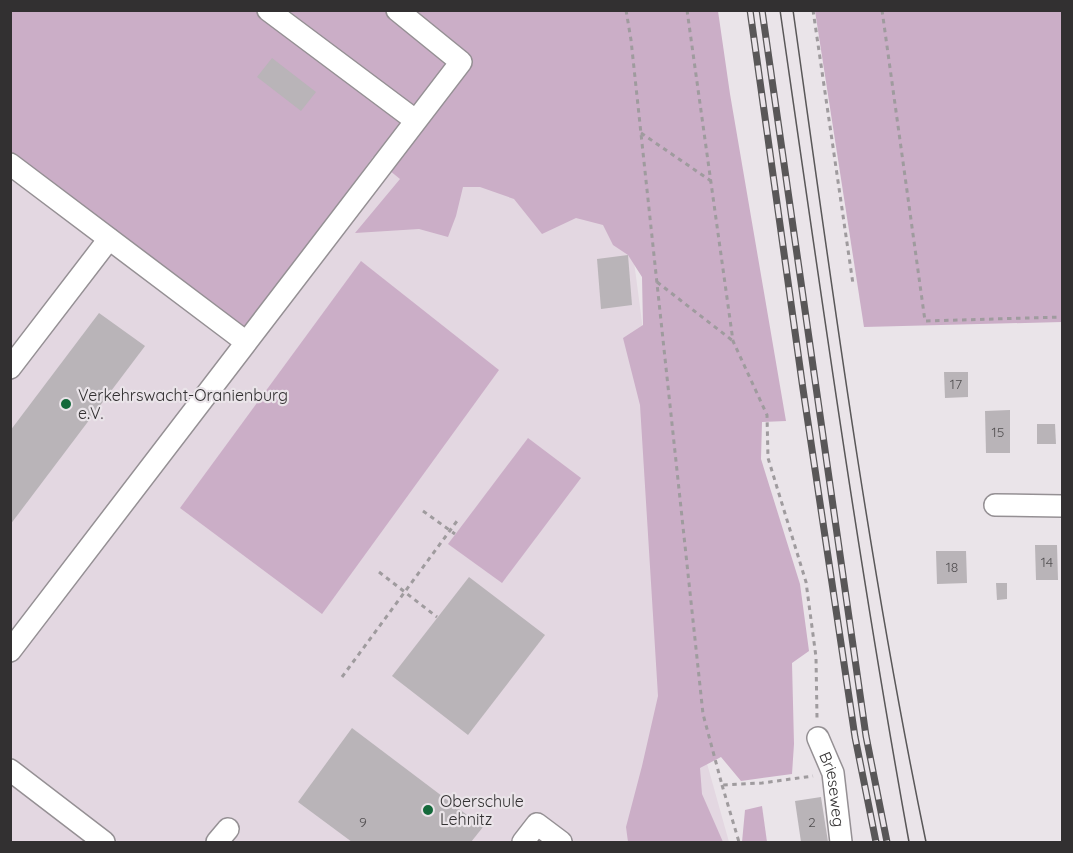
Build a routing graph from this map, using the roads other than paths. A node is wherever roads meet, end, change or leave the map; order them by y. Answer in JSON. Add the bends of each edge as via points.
{"nodes":[{"id":1,"x":268,"y":10,"type":"edge"},
{"id":2,"x":397,"y":10,"type":"edge"},
{"id":3,"x":415,"y":120,"type":"dead end"},
{"id":4,"x":10,"y":164,"type":"edge"},
{"id":5,"x":109,"y":239,"type":"junction"},
{"id":6,"x":246,"y":342,"type":"junction"},
{"id":7,"x":10,"y":368,"type":"edge"},
{"id":8,"x":994,"y":505,"type":"dead end"},
{"id":9,"x":1062,"y":506,"type":"edge"},
{"id":10,"x":10,"y":651,"type":"edge"},
{"id":11,"x":818,"y":738,"type":"road end"},
{"id":12,"x":10,"y":770,"type":"edge"},
{"id":13,"x":104,"y":843,"type":"edge"},
{"id":14,"x":523,"y":843,"type":"edge"},
{"id":15,"x":561,"y":843,"type":"edge"},
{"id":16,"x":841,"y":843,"type":"edge"}],
"edges":[{"from":1,"to":3,"type":"street"},
{"from":2,"to":6,"type":"street","via":[[461,62]]},
{"from":4,"to":5,"type":"street"},
{"from":5,"to":6,"type":"street"},
{"from":5,"to":7,"type":"street"},
{"from":6,"to":10,"type":"street"},
{"from":8,"to":9,"type":"street"},
{"from":11,"to":16,"type":"street","name":"Brieseweg","via":[[833,773]]},
{"from":12,"to":13,"type":"street"},
{"from":14,"to":15,"type":"street","via":[[537,824]]}]}
